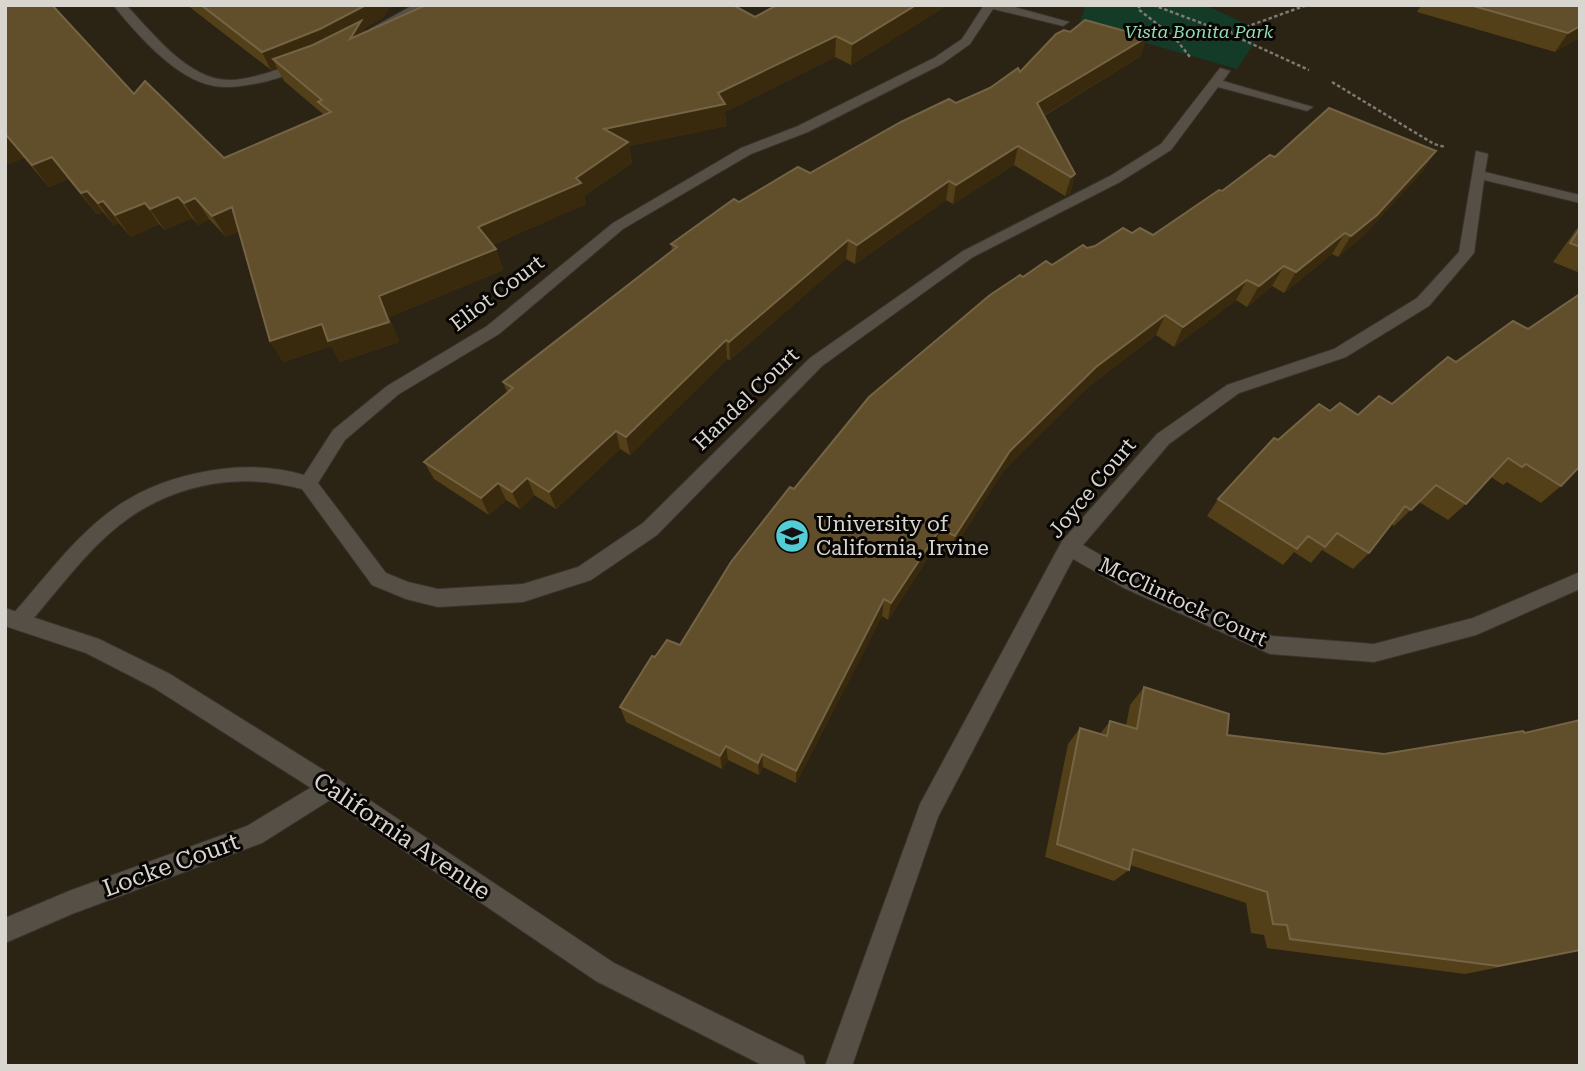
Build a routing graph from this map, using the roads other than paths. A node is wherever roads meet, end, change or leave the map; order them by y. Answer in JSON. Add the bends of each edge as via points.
{"nodes":[{"id":1,"x":119,"y":5,"type":"edge"},
{"id":2,"x":422,"y":5,"type":"edge"},
{"id":3,"x":990,"y":5,"type":"edge"},
{"id":4,"x":1063,"y":22,"type":"dead end"},
{"id":5,"x":364,"y":35,"type":"edge"},
{"id":6,"x":318,"y":59,"type":"edge"},
{"id":7,"x":1307,"y":107,"type":"dead end"},
{"id":8,"x":1580,"y":199,"type":"edge"},
{"id":9,"x":308,"y":484,"type":"junction"},
{"id":10,"x":1069,"y":547,"type":"junction"},
{"id":11,"x":1580,"y":580,"type":"edge"},
{"id":12,"x":12,"y":619,"type":"edge"},
{"id":13,"x":330,"y":787,"type":"junction"},
{"id":14,"x":5,"y":931,"type":"edge"},
{"id":15,"x":793,"y":1066,"type":"edge"},
{"id":16,"x":838,"y":1066,"type":"edge"}],
"edges":[{"from":1,"to":6,"type":"street","via":[[202,79],[226,85]]},
{"from":2,"to":5,"type":"street"},
{"from":3,"to":4,"type":"street","name":"Eliot Court"},
{"from":3,"to":9,"type":"street","name":"Eliot Court","via":[[966,41],[927,67],[803,129],[746,151],[618,226],[493,330],[393,390],[339,435]]},
{"from":7,"to":9,"type":"street","name":"Handel Court","via":[[1220,77],[1166,147],[1115,179],[968,254],[816,362],[650,528],[584,574],[512,594],[438,598],[406,590],[379,579]]},
{"from":8,"to":10,"type":"street","name":"Joyce Court","via":[[1479,164],[1466,253],[1423,302],[1340,353],[1233,389],[1163,439]]},
{"from":9,"to":12,"type":"street","via":[[264,474],[222,475],[150,494],[101,529]]},
{"from":10,"to":11,"type":"street","name":"McClintock Court","via":[[1131,582],[1270,645],[1374,653],[1476,625]]},
{"from":10,"to":16,"type":"street","name":"Joyce Court","via":[[928,813]]},
{"from":12,"to":13,"type":"street","name":"California Avenue","via":[[92,646],[162,681]]},
{"from":13,"to":14,"type":"street","name":"Locke Court","via":[[254,835]]},
{"from":13,"to":15,"type":"street","name":"California Avenue","via":[[605,972]]}]}
